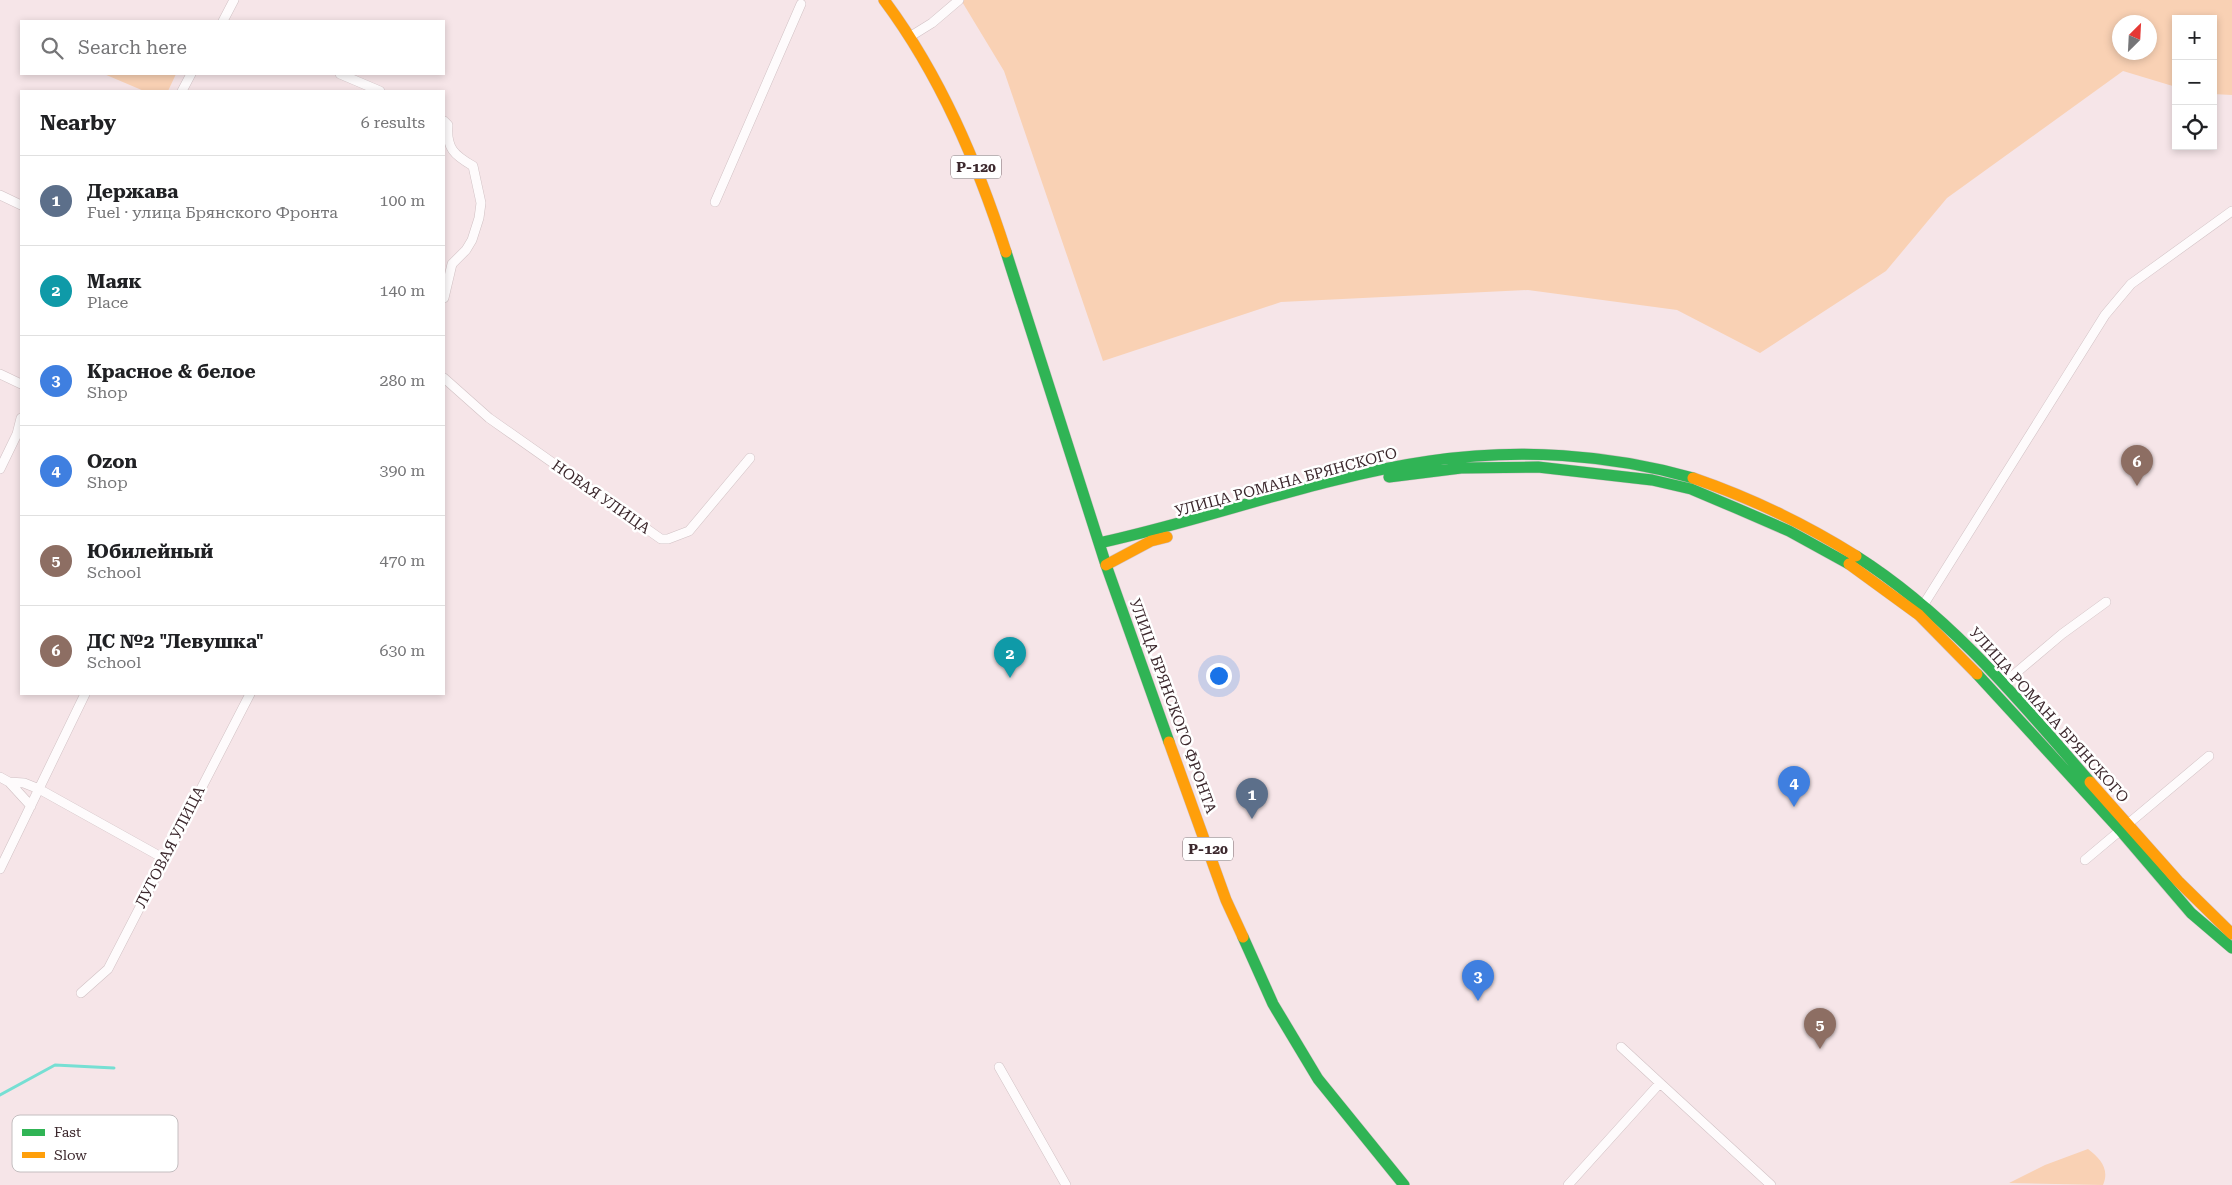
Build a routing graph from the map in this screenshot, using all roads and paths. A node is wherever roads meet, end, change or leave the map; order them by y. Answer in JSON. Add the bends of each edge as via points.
{"nodes":[{"id":1,"x":234,"y":0,"type":"edge"},
{"id":2,"x":884,"y":0,"type":"edge"},
{"id":3,"x":959,"y":0,"type":"edge"},
{"id":4,"x":801,"y":4,"type":"dead end"},
{"id":5,"x":224,"y":20,"type":"edge"},
{"id":6,"x":911,"y":36,"type":"junction"},
{"id":7,"x":190,"y":75,"type":"edge"},
{"id":8,"x":342,"y":75,"type":"edge"},
{"id":9,"x":183,"y":90,"type":"edge"},
{"id":10,"x":378,"y":90,"type":"edge"},
{"id":11,"x":445,"y":122,"type":"edge"},
{"id":12,"x":0,"y":194,"type":"edge"},
{"id":13,"x":714,"y":202,"type":"dead end"},
{"id":14,"x":20,"y":204,"type":"edge"},
{"id":15,"x":2232,"y":211,"type":"edge"},
{"id":16,"x":445,"y":259,"type":"edge"},
{"id":17,"x":452,"y":264,"type":"junction"},
{"id":18,"x":445,"y":294,"type":"edge"},
{"id":19,"x":0,"y":374,"type":"edge"},
{"id":20,"x":20,"y":384,"type":"edge"},
{"id":21,"x":447,"y":385,"type":"edge"},
{"id":22,"x":20,"y":422,"type":"edge"},
{"id":23,"x":750,"y":458,"type":"dead end"},
{"id":24,"x":0,"y":469,"type":"edge"},
{"id":25,"x":1100,"y":543,"type":"junction"},
{"id":26,"x":1106,"y":565,"type":"junction"},
{"id":27,"x":2106,"y":602,"type":"dead end"},
{"id":28,"x":1924,"y":604,"type":"junction"},
{"id":29,"x":2004,"y":683,"type":"junction"},
{"id":30,"x":86,"y":695,"type":"edge"},
{"id":31,"x":249,"y":695,"type":"edge"},
{"id":32,"x":2209,"y":756,"type":"dead end"},
{"id":33,"x":0,"y":777,"type":"edge"},
{"id":34,"x":9,"y":782,"type":"junction"},
{"id":35,"x":39,"y":789,"type":"junction"},
{"id":36,"x":31,"y":806,"type":"junction"},
{"id":37,"x":2123,"y":827,"type":"junction"},
{"id":38,"x":163,"y":858,"type":"junction"},
{"id":39,"x":2085,"y":860,"type":"dead end"},
{"id":40,"x":0,"y":869,"type":"edge"},
{"id":41,"x":2232,"y":934,"type":"edge"},
{"id":42,"x":2232,"y":948,"type":"edge"},
{"id":43,"x":81,"y":993,"type":"dead end"},
{"id":44,"x":1621,"y":1047,"type":"dead end"},
{"id":45,"x":999,"y":1067,"type":"dead end"},
{"id":46,"x":1660,"y":1083,"type":"junction"},
{"id":47,"x":1066,"y":1185,"type":"edge"},
{"id":48,"x":1404,"y":1185,"type":"edge"},
{"id":49,"x":1568,"y":1185,"type":"edge"},
{"id":50,"x":1771,"y":1185,"type":"edge"}],
"edges":[{"from":1,"to":5,"type":"street"},
{"from":2,"to":6,"type":"main road","number":"Р-120"},
{"from":3,"to":6,"type":"street"},
{"from":4,"to":13,"type":"street"},
{"from":6,"to":25,"type":"main road","number":"Р-120","via":[[955,117],[996,222]]},
{"from":7,"to":9,"type":"street"},
{"from":8,"to":10,"type":"street"},
{"from":11,"to":17,"type":"street","via":[[448,125],[449,148],[473,166],[481,203],[472,240]]},
{"from":12,"to":14,"type":"street"},
{"from":15,"to":28,"type":"street","via":[[2131,284],[2105,315]]},
{"from":16,"to":17,"type":"street"},
{"from":17,"to":18,"type":"street"},
{"from":19,"to":20,"type":"street"},
{"from":21,"to":23,"type":"street","name":"НОВАЯ УЛИЦА","via":[[488,418],[661,539],[689,531]]},
{"from":22,"to":24,"type":"street"},
{"from":25,"to":26,"type":"main road","name":"УЛИЦА БРЯНСКОГО ФРОНТА","number":"Р-120"},
{"from":25,"to":28,"type":"main road","name":"УЛИЦА РОМАНА БРЯНСКОГО","via":[[1156,532],[1395,467],[1434,460],[1499,456],[1572,457],[1657,469],[1694,478],[1741,497],[1849,551]]},
{"from":26,"to":37,"type":"main road","name":"УЛИЦА РОМАНА БРЯНСКОГО","via":[[1151,541],[1399,475],[1461,468],[1538,468],[1636,477],[1691,489],[1789,531],[1836,557],[1919,615]]},
{"from":26,"to":48,"type":"main road","name":"УЛИЦА БРЯНСКОГО ФРОНТА","number":"Р-120","via":[[1226,900],[1266,988],[1318,1079]]},
{"from":27,"to":29,"type":"street"},
{"from":28,"to":29,"type":"main road","name":"УЛИЦА РОМАНА БРЯНСКОГО"},
{"from":29,"to":37,"type":"main road","name":"УЛИЦА РОМАНА БРЯНСКОГО"},
{"from":30,"to":35,"type":"street"},
{"from":31,"to":38,"type":"street","name":"ЛУГОВАЯ УЛИЦА"},
{"from":32,"to":37,"type":"street"},
{"from":33,"to":34,"type":"street"},
{"from":34,"to":35,"type":"street","via":[[24,782]]},
{"from":34,"to":36,"type":"street"},
{"from":35,"to":36,"type":"street"},
{"from":35,"to":38,"type":"street"},
{"from":36,"to":40,"type":"street"},
{"from":37,"to":39,"type":"street"},
{"from":37,"to":41,"type":"main road","name":"УЛИЦА РОМАНА БРЯНСКОГО"},
{"from":37,"to":42,"type":"main road","name":"УЛИЦА РОМАНА БРЯНСКОГО","via":[[2191,913]]},
{"from":38,"to":43,"type":"street","name":"ЛУГОВАЯ УЛИЦА","via":[[108,969]]},
{"from":44,"to":46,"type":"street"},
{"from":45,"to":47,"type":"street"},
{"from":46,"to":49,"type":"street"},
{"from":46,"to":50,"type":"street"}]}
